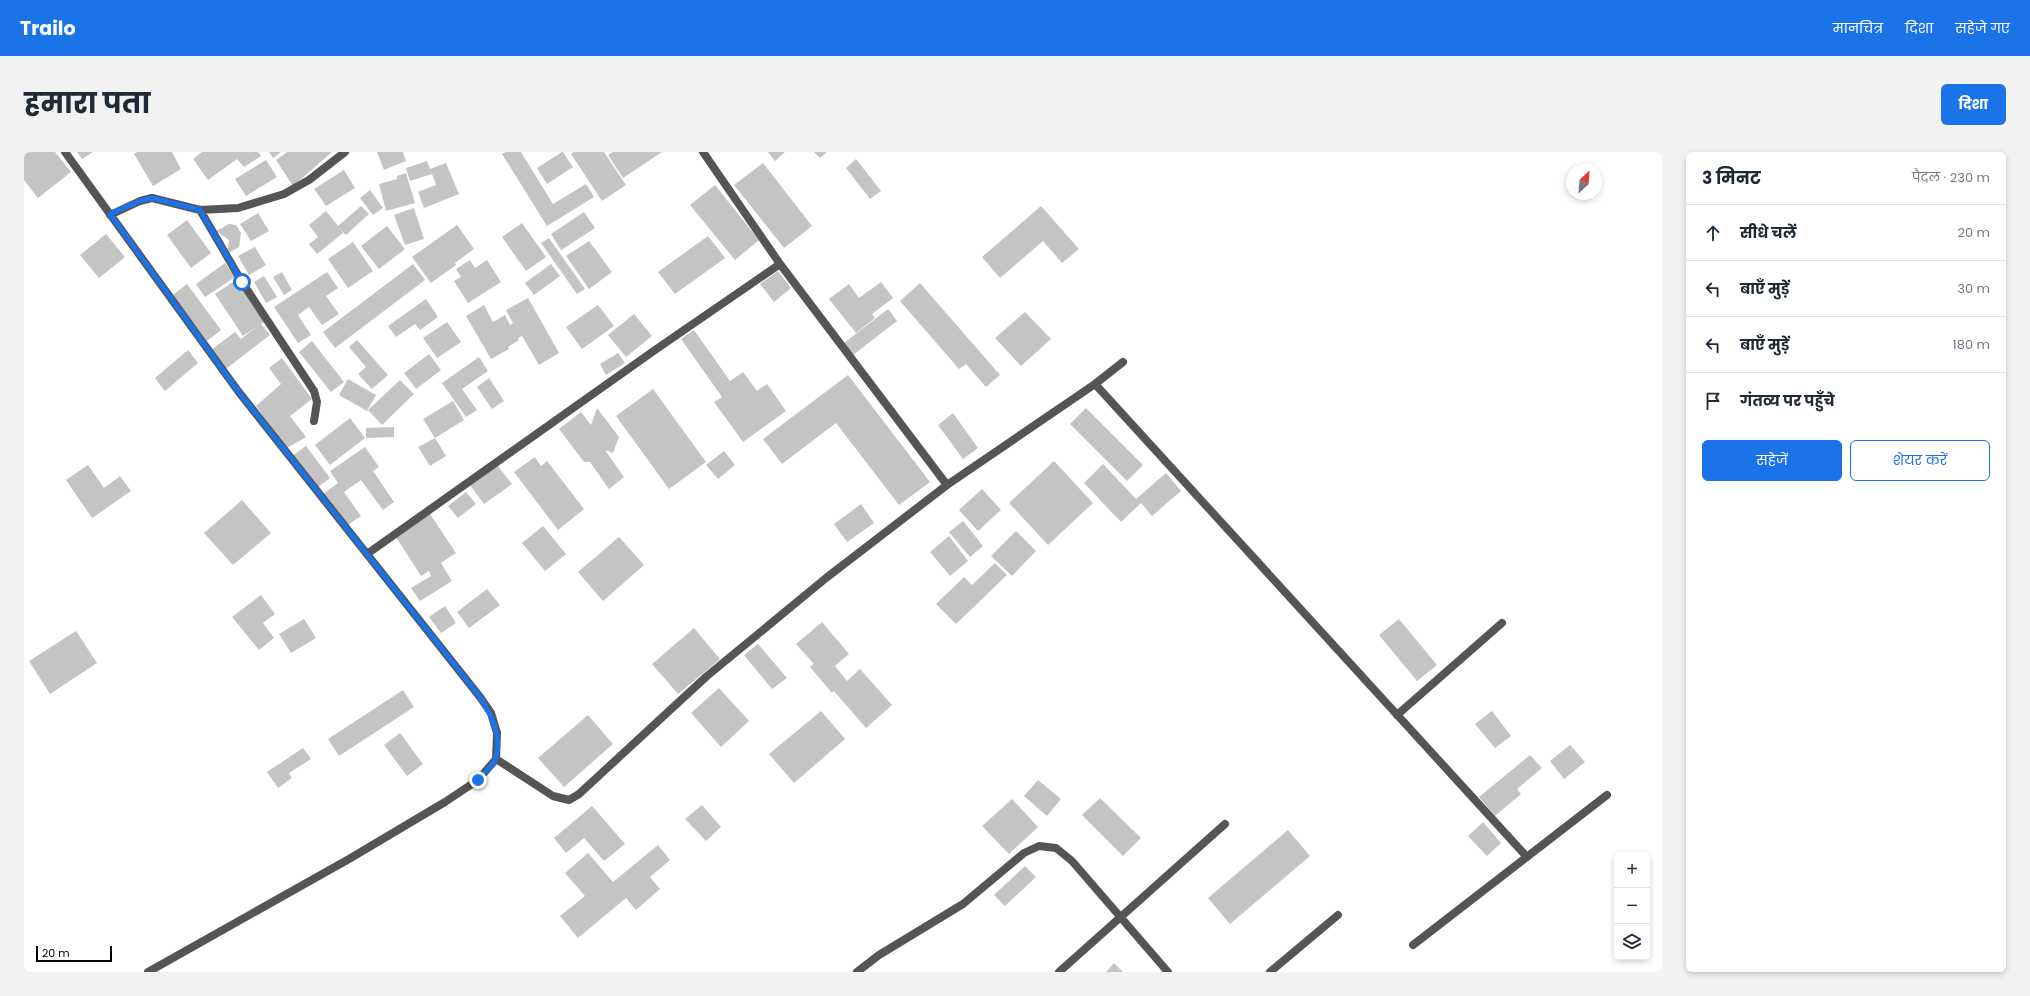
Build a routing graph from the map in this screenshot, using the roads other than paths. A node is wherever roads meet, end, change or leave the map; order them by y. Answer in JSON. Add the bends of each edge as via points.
{"nodes":[{"id":1,"x":65,"y":152,"type":"edge"},
{"id":2,"x":345,"y":152,"type":"edge"},
{"id":3,"x":703,"y":152,"type":"edge"},
{"id":4,"x":200,"y":210,"type":"junction"},
{"id":5,"x":110,"y":214,"type":"junction"},
{"id":6,"x":780,"y":264,"type":"junction"},
{"id":7,"x":1123,"y":362,"type":"dead end"},
{"id":8,"x":1095,"y":384,"type":"junction"},
{"id":9,"x":314,"y":421,"type":"dead end"},
{"id":10,"x":947,"y":485,"type":"junction"},
{"id":11,"x":367,"y":554,"type":"junction"},
{"id":12,"x":1502,"y":623,"type":"dead end"},
{"id":13,"x":1397,"y":715,"type":"junction"},
{"id":14,"x":496,"y":760,"type":"junction"},
{"id":15,"x":1607,"y":795,"type":"dead end"},
{"id":16,"x":1225,"y":824,"type":"dead end"},
{"id":17,"x":1528,"y":857,"type":"junction"},
{"id":18,"x":1338,"y":914,"type":"dead end"},
{"id":19,"x":1121,"y":918,"type":"junction"},
{"id":20,"x":1413,"y":945,"type":"dead end"},
{"id":21,"x":148,"y":972,"type":"edge"},
{"id":22,"x":857,"y":972,"type":"edge"},
{"id":23,"x":1059,"y":972,"type":"edge"},
{"id":24,"x":1168,"y":972,"type":"edge"},
{"id":25,"x":1270,"y":972,"type":"edge"}],
"edges":[{"from":1,"to":5,"type":"street"},
{"from":2,"to":4,"type":"street","via":[[309,180],[284,194],[238,208]]},
{"from":3,"to":6,"type":"street"},
{"from":4,"to":5,"type":"street","via":[[152,198]]},
{"from":4,"to":9,"type":"street","via":[[242,282],[314,391],[317,402]]},
{"from":5,"to":11,"type":"street","via":[[238,391]]},
{"from":6,"to":10,"type":"street"},
{"from":6,"to":11,"type":"street"},
{"from":7,"to":8,"type":"street"},
{"from":8,"to":10,"type":"street"},
{"from":8,"to":13,"type":"street"},
{"from":10,"to":14,"type":"street","via":[[826,578],[707,676],[579,794],[569,800],[553,796]]},
{"from":11,"to":14,"type":"street","via":[[491,713],[497,733]]},
{"from":12,"to":13,"type":"street"},
{"from":13,"to":17,"type":"street"},
{"from":14,"to":21,"type":"street","via":[[478,780],[445,802]]},
{"from":15,"to":17,"type":"street"},
{"from":16,"to":19,"type":"street"},
{"from":17,"to":20,"type":"street"},
{"from":18,"to":25,"type":"street"},
{"from":19,"to":22,"type":"street","via":[[1072,861],[1056,848],[1039,846],[1024,853],[963,904],[879,955]]},
{"from":19,"to":23,"type":"street"},
{"from":19,"to":24,"type":"street"}]}
